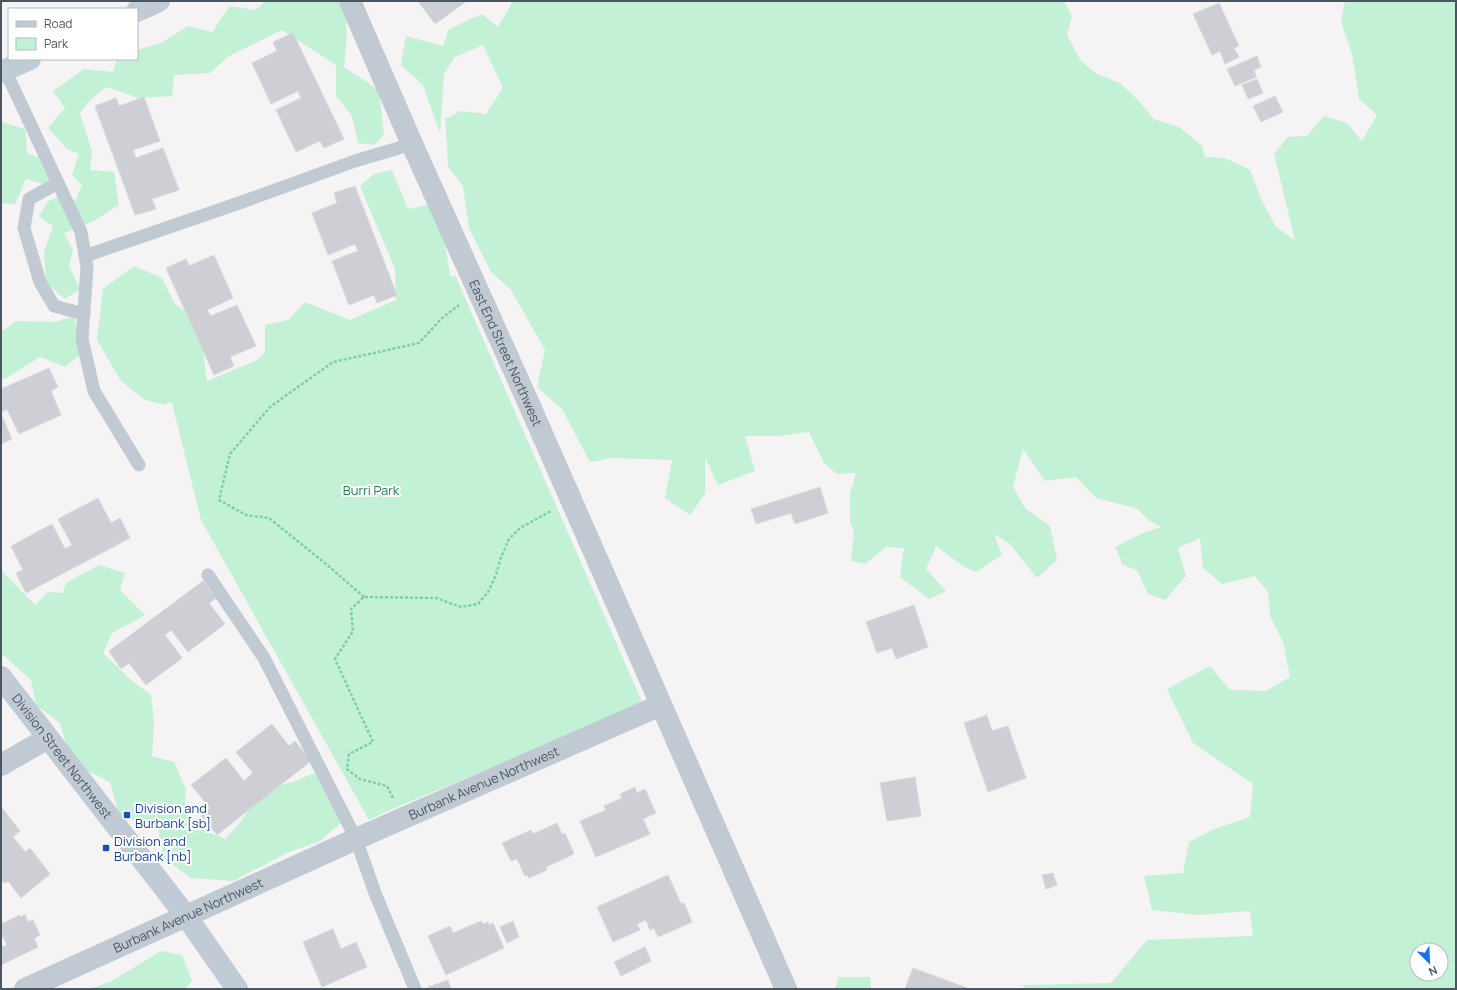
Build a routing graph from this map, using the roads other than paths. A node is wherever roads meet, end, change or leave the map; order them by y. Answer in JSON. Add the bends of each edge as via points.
{"nodes":[{"id":1,"x":159,"y":1,"type":"edge"},
{"id":2,"x":350,"y":1,"type":"edge"},
{"id":3,"x":138,"y":11,"type":"edge"},
{"id":4,"x":28,"y":60,"type":"edge"},
{"id":5,"x":3,"y":71,"type":"edge"},
{"id":6,"x":412,"y":144,"type":"junction"},
{"id":7,"x":58,"y":183,"type":"junction"},
{"id":8,"x":85,"y":256,"type":"junction"},
{"id":9,"x":84,"y":314,"type":"junction"},
{"id":10,"x":139,"y":465,"type":"dead end"},
{"id":11,"x":208,"y":575,"type":"dead end"},
{"id":12,"x":1,"y":676,"type":"edge"},
{"id":13,"x":661,"y":705,"type":"junction"},
{"id":14,"x":48,"y":738,"type":"junction"},
{"id":15,"x":1,"y":765,"type":"edge"},
{"id":16,"x":356,"y":839,"type":"junction"},
{"id":17,"x":186,"y":916,"type":"junction"},
{"id":18,"x":25,"y":989,"type":"edge"},
{"id":19,"x":237,"y":989,"type":"edge"},
{"id":20,"x":415,"y":989,"type":"edge"},
{"id":21,"x":786,"y":989,"type":"edge"}],
"edges":[{"from":1,"to":3,"type":"street"},
{"from":2,"to":6,"type":"street","name":"East End Street Northwest"},
{"from":4,"to":5,"type":"street"},
{"from":5,"to":7,"type":"lane"},
{"from":6,"to":8,"type":"lane"},
{"from":6,"to":13,"type":"street","name":"East End Street Northwest"},
{"from":7,"to":8,"type":"lane","via":[[81,232]]},
{"from":7,"to":9,"type":"lane","via":[[29,199],[24,228],[40,282],[54,306]]},
{"from":8,"to":9,"type":"lane","via":[[87,267]]},
{"from":9,"to":10,"type":"lane","via":[[82,339],[94,391]]},
{"from":11,"to":16,"type":"lane","via":[[264,658]]},
{"from":12,"to":14,"type":"street","name":"Division Street Northwest"},
{"from":13,"to":16,"type":"street","name":"Burbank Avenue Northwest"},
{"from":13,"to":21,"type":"street"},
{"from":14,"to":15,"type":"street"},
{"from":14,"to":17,"type":"street","name":"Division Street Northwest"},
{"from":16,"to":17,"type":"street","name":"Burbank Avenue Northwest"},
{"from":16,"to":20,"type":"lane","via":[[375,893]]},
{"from":17,"to":18,"type":"street","name":"Burbank Avenue Northwest"},
{"from":17,"to":19,"type":"street","name":"Division Street Northwest"}]}
